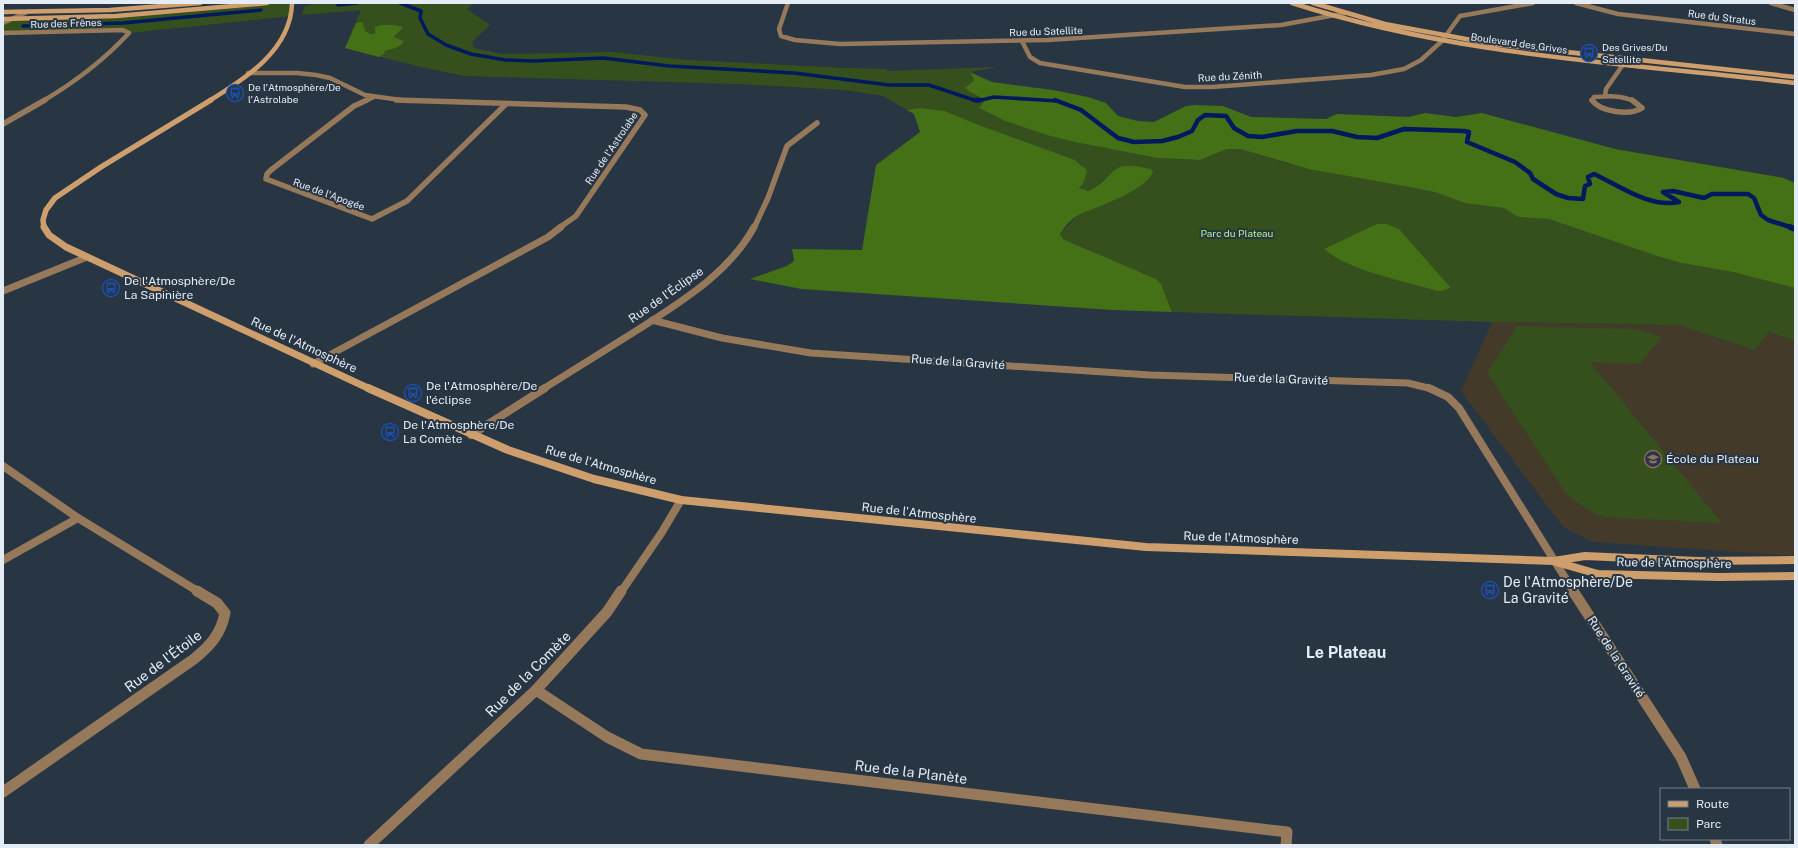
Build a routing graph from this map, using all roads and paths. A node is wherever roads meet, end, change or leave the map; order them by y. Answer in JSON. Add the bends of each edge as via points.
{"nodes":[{"id":1,"x":200,"y":3,"type":"edge"},
{"id":2,"x":267,"y":3,"type":"edge"},
{"id":3,"x":292,"y":3,"type":"edge"},
{"id":4,"x":788,"y":3,"type":"edge"},
{"id":5,"x":1292,"y":3,"type":"edge"},
{"id":6,"x":1313,"y":3,"type":"edge"},
{"id":7,"x":1533,"y":3,"type":"edge"},
{"id":8,"x":1576,"y":3,"type":"edge"},
{"id":9,"x":1771,"y":3,"type":"edge"},
{"id":10,"x":1795,"y":10,"type":"edge"},
{"id":11,"x":3,"y":12,"type":"edge"},
{"id":12,"x":27,"y":12,"type":"junction"},
{"id":13,"x":1346,"y":13,"type":"junction"},
{"id":14,"x":1333,"y":16,"type":"junction"},
{"id":15,"x":3,"y":19,"type":"edge"},
{"id":16,"x":10,"y":19,"type":"junction"},
{"id":17,"x":3,"y":23,"type":"edge"},
{"id":18,"x":3,"y":33,"type":"edge"},
{"id":19,"x":1795,"y":34,"type":"edge"},
{"id":20,"x":1446,"y":36,"type":"junction"},
{"id":21,"x":1022,"y":41,"type":"junction"},
{"id":22,"x":1442,"y":41,"type":"junction"},
{"id":23,"x":1627,"y":59,"type":"junction"},
{"id":24,"x":1621,"y":65,"type":"junction"},
{"id":25,"x":248,"y":73,"type":"junction"},
{"id":26,"x":1795,"y":77,"type":"edge"},
{"id":27,"x":1795,"y":84,"type":"edge"},
{"id":28,"x":1605,"y":96,"type":"junction"},
{"id":29,"x":374,"y":97,"type":"junction"},
{"id":30,"x":505,"y":104,"type":"junction"},
{"id":31,"x":3,"y":120,"type":"edge"},
{"id":32,"x":10,"y":120,"type":"junction"},
{"id":33,"x":817,"y":123,"type":"dead end"},
{"id":34,"x":3,"y":124,"type":"edge"},
{"id":35,"x":87,"y":257,"type":"junction"},
{"id":36,"x":3,"y":291,"type":"edge"},
{"id":37,"x":652,"y":320,"type":"junction"},
{"id":38,"x":313,"y":364,"type":"junction"},
{"id":39,"x":471,"y":435,"type":"junction"},
{"id":40,"x":3,"y":466,"type":"edge"},
{"id":41,"x":680,"y":500,"type":"junction"},
{"id":42,"x":78,"y":518,"type":"junction"},
{"id":43,"x":3,"y":560,"type":"edge"},
{"id":44,"x":1795,"y":560,"type":"edge"},
{"id":45,"x":1554,"y":561,"type":"junction"},
{"id":46,"x":1795,"y":576,"type":"edge"},
{"id":47,"x":536,"y":690,"type":"junction"},
{"id":48,"x":1695,"y":788,"type":"edge"},
{"id":49,"x":3,"y":792,"type":"edge"},
{"id":50,"x":369,"y":845,"type":"edge"},
{"id":51,"x":1286,"y":845,"type":"edge"}],
"edges":[{"from":1,"to":12,"type":"street","via":[[110,10]]},
{"from":2,"to":16,"type":"street","via":[[116,16]]},
{"from":3,"to":25,"type":"street","name":"Rue de l'Atmosphère","via":[[285,33],[275,48]]},
{"from":4,"to":21,"type":"street","name":"Rue du Satellite","via":[[779,34],[784,38],[796,40],[840,44]]},
{"from":5,"to":14,"type":"street","name":"Boulevard des Grives"},
{"from":6,"to":13,"type":"street","name":"Boulevard des Grives"},
{"from":7,"to":20,"type":"street","via":[[1460,16]]},
{"from":8,"to":19,"type":"street","name":"Rue du Stratus","via":[[1618,14]]},
{"from":9,"to":10,"type":"street"},
{"from":11,"to":12,"type":"street"},
{"from":12,"to":16,"type":"street"},
{"from":13,"to":14,"type":"street","name":"Rue du Satellite"},
{"from":13,"to":20,"type":"street","name":"Boulevard des Grives"},
{"from":14,"to":21,"type":"street","name":"Rue du Satellite","via":[[1268,26]]},
{"from":14,"to":22,"type":"street","name":"Boulevard des Grives"},
{"from":15,"to":16,"type":"street"},
{"from":16,"to":17,"type":"street"},
{"from":18,"to":32,"type":"street","name":"Rue des Frênes","via":[[119,30],[129,32],[92,70],[60,92]]},
{"from":20,"to":22,"type":"street"},
{"from":20,"to":23,"type":"street","name":"Boulevard des Grives","via":[[1493,44]]},
{"from":21,"to":22,"type":"street","name":"Rue du Zénith","via":[[1030,57],[1040,63],[1163,84],[1198,87],[1391,73],[1421,60]]},
{"from":22,"to":24,"type":"street","name":"Boulevard des Grives"},
{"from":23,"to":24,"type":"street"},
{"from":23,"to":26,"type":"street","name":"Boulevard des Grives"},
{"from":24,"to":27,"type":"street","name":"Boulevard des Grives"},
{"from":24,"to":28,"type":"street","via":[[1606,88]]},
{"from":25,"to":29,"type":"street","name":"Rue de l'Astrolabe","via":[[316,74]]},
{"from":25,"to":35,"type":"street","name":"Rue de l'Atmosphère","via":[[220,94],[70,188],[48,205],[43,220],[46,234],[54,241]]},
{"from":28,"to":28,"type":"street","via":[[1629,100],[1642,108],[1622,112],[1606,109],[1592,101],[1594,97]]},
{"from":29,"to":30,"type":"street","name":"Rue de l'Astrolabe","via":[[415,102]]},
{"from":29,"to":30,"type":"street","name":"Rue de l'Apogée","via":[[354,106],[270,170],[266,178],[270,182],[372,219],[414,195]]},
{"from":30,"to":38,"type":"street","name":"Rue de l'Astrolabe","via":[[626,108],[640,110],[645,115],[576,216],[564,226]]},
{"from":31,"to":32,"type":"street"},
{"from":32,"to":34,"type":"street"},
{"from":33,"to":37,"type":"street","name":"Rue de l'Éclipse","via":[[787,146],[757,222],[742,247],[704,283]]},
{"from":35,"to":36,"type":"street"},
{"from":35,"to":38,"type":"street","name":"Rue de l'Atmosphère"},
{"from":37,"to":39,"type":"street","name":"Rue de l'Éclipse"},
{"from":37,"to":45,"type":"street","name":"Rue de la Gravité","via":[[722,338],[810,353],[1150,375],[1408,383],[1427,386],[1441,392],[1459,408]]},
{"from":38,"to":39,"type":"street","name":"Rue de l'Atmosphère"},
{"from":39,"to":41,"type":"street","name":"Rue de l'Atmosphère","via":[[554,466]]},
{"from":40,"to":42,"type":"street","name":"Rue de l'Étoile"},
{"from":41,"to":45,"type":"street","name":"Rue de l'Atmosphère","via":[[1146,547]]},
{"from":41,"to":47,"type":"street","name":"Rue de la Comète","via":[[662,532],[607,612]]},
{"from":42,"to":43,"type":"street"},
{"from":42,"to":49,"type":"street","name":"Rue de l'Étoile","via":[[217,603],[225,613],[223,626],[212,643],[194,659]]},
{"from":44,"to":45,"type":"street","name":"Rue de l'Atmosphère","via":[[1698,561],[1585,556]]},
{"from":45,"to":46,"type":"street","name":"Rue de l'Atmosphère","via":[[1598,574]]},
{"from":45,"to":48,"type":"street","name":"Rue de la Gravité","via":[[1681,757]]},
{"from":47,"to":50,"type":"street","name":"Rue de la Comète"},
{"from":47,"to":51,"type":"street","name":"Rue de la Planète","via":[[608,737],[641,754],[1287,832]]}]}
